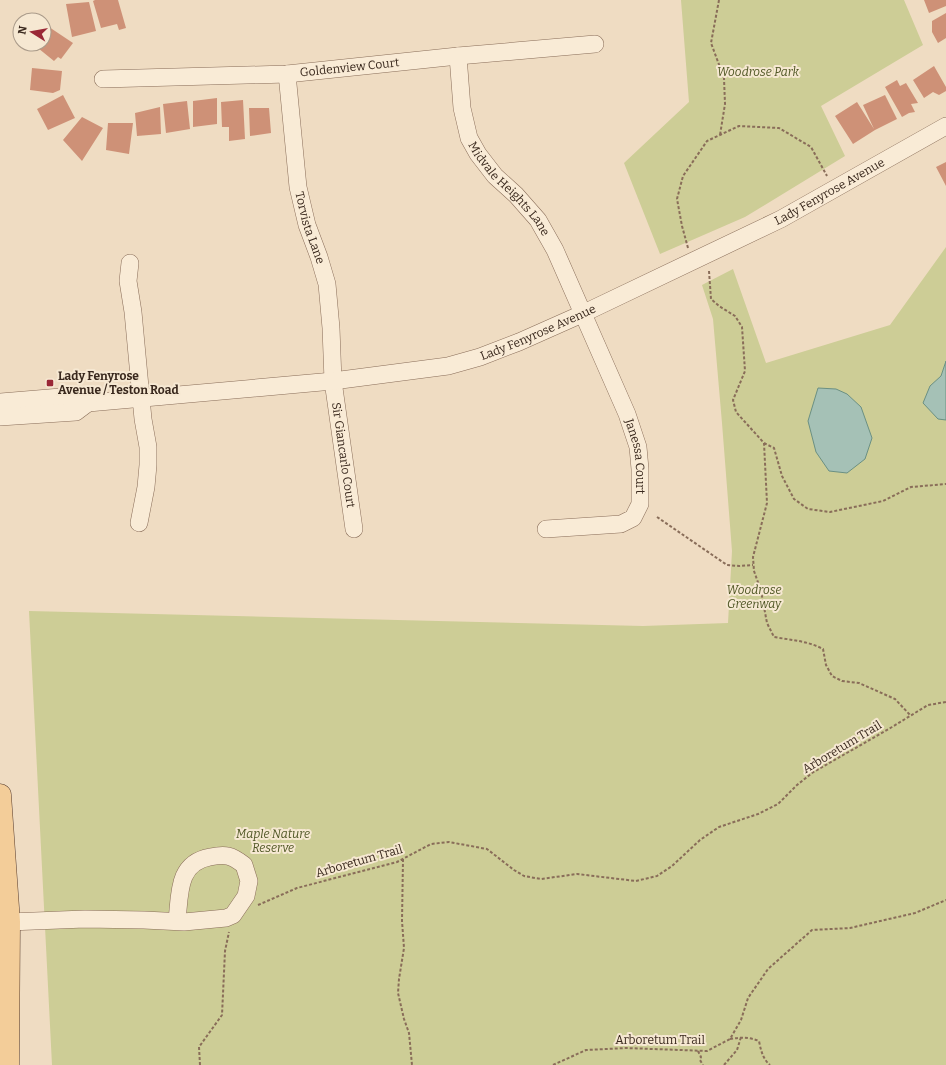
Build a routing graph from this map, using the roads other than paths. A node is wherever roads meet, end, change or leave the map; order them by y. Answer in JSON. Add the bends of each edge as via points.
{"nodes":[{"id":1,"x":595,"y":44,"type":"dead end"},
{"id":2,"x":458,"y":56,"type":"junction"},
{"id":3,"x":287,"y":74,"type":"junction"},
{"id":4,"x":103,"y":79,"type":"dead end"},
{"id":5,"x":946,"y":126,"type":"edge"},
{"id":6,"x":130,"y":263,"type":"dead end"},
{"id":7,"x":582,"y":314,"type":"junction"},
{"id":8,"x":333,"y":381,"type":"junction"},
{"id":9,"x":141,"y":398,"type":"junction"},
{"id":10,"x":0,"y":402,"type":"edge"},
{"id":11,"x":88,"y":403,"type":"junction"},
{"id":12,"x":0,"y":417,"type":"edge"},
{"id":13,"x":139,"y":523,"type":"dead end"},
{"id":14,"x":354,"y":528,"type":"dead end"},
{"id":15,"x":546,"y":529,"type":"dead end"},
{"id":16,"x":0,"y":795,"type":"edge"},
{"id":17,"x":177,"y":921,"type":"junction"},
{"id":18,"x":9,"y":922,"type":"junction"},
{"id":19,"x":8,"y":1065,"type":"edge"}],
"edges":[{"from":1,"to":2,"type":"street","name":"Goldenview Court"},
{"from":2,"to":3,"type":"street","name":"Goldenview Court"},
{"from":2,"to":7,"type":"street","name":"Midvale Heights Lane","via":[[462,108],[469,138],[495,176],[538,220],[555,250]]},
{"from":3,"to":4,"type":"street","name":"Goldenview Court"},
{"from":3,"to":8,"type":"street","name":"Torvista Lane","via":[[298,187],[307,225],[320,257],[327,284]]},
{"from":5,"to":7,"type":"street","name":"Lady Fenyrose Avenue","via":[[781,219]]},
{"from":6,"to":9,"type":"street","via":[[128,281]]},
{"from":7,"to":8,"type":"street","name":"Lady Fenyrose Avenue","via":[[480,357],[448,366]]},
{"from":7,"to":15,"type":"street","name":"Janessa Court","via":[[612,378],[638,447],[640,504],[634,518],[621,524]]},
{"from":8,"to":9,"type":"street","name":"Lady Fenyrose Avenue"},
{"from":8,"to":14,"type":"street","name":"Sir Giancarlo Court"},
{"from":9,"to":11,"type":"street","name":"Lady Fenyrose Avenue"},
{"from":9,"to":13,"type":"street","via":[[148,465]]},
{"from":10,"to":11,"type":"street","name":"Lady Fenyrose Avenue","via":[[72,396]]},
{"from":11,"to":12,"type":"street","name":"Lady Fenyrose Avenue","via":[[76,412]]},
{"from":16,"to":18,"type":"main road"},
{"from":17,"to":17,"type":"street","via":[[181,882],[189,866],[202,858],[219,855],[232,856],[244,864],[249,881],[246,896],[233,915],[226,918]]},
{"from":17,"to":18,"type":"street","via":[[85,919]]},
{"from":18,"to":19,"type":"main road"}]}
